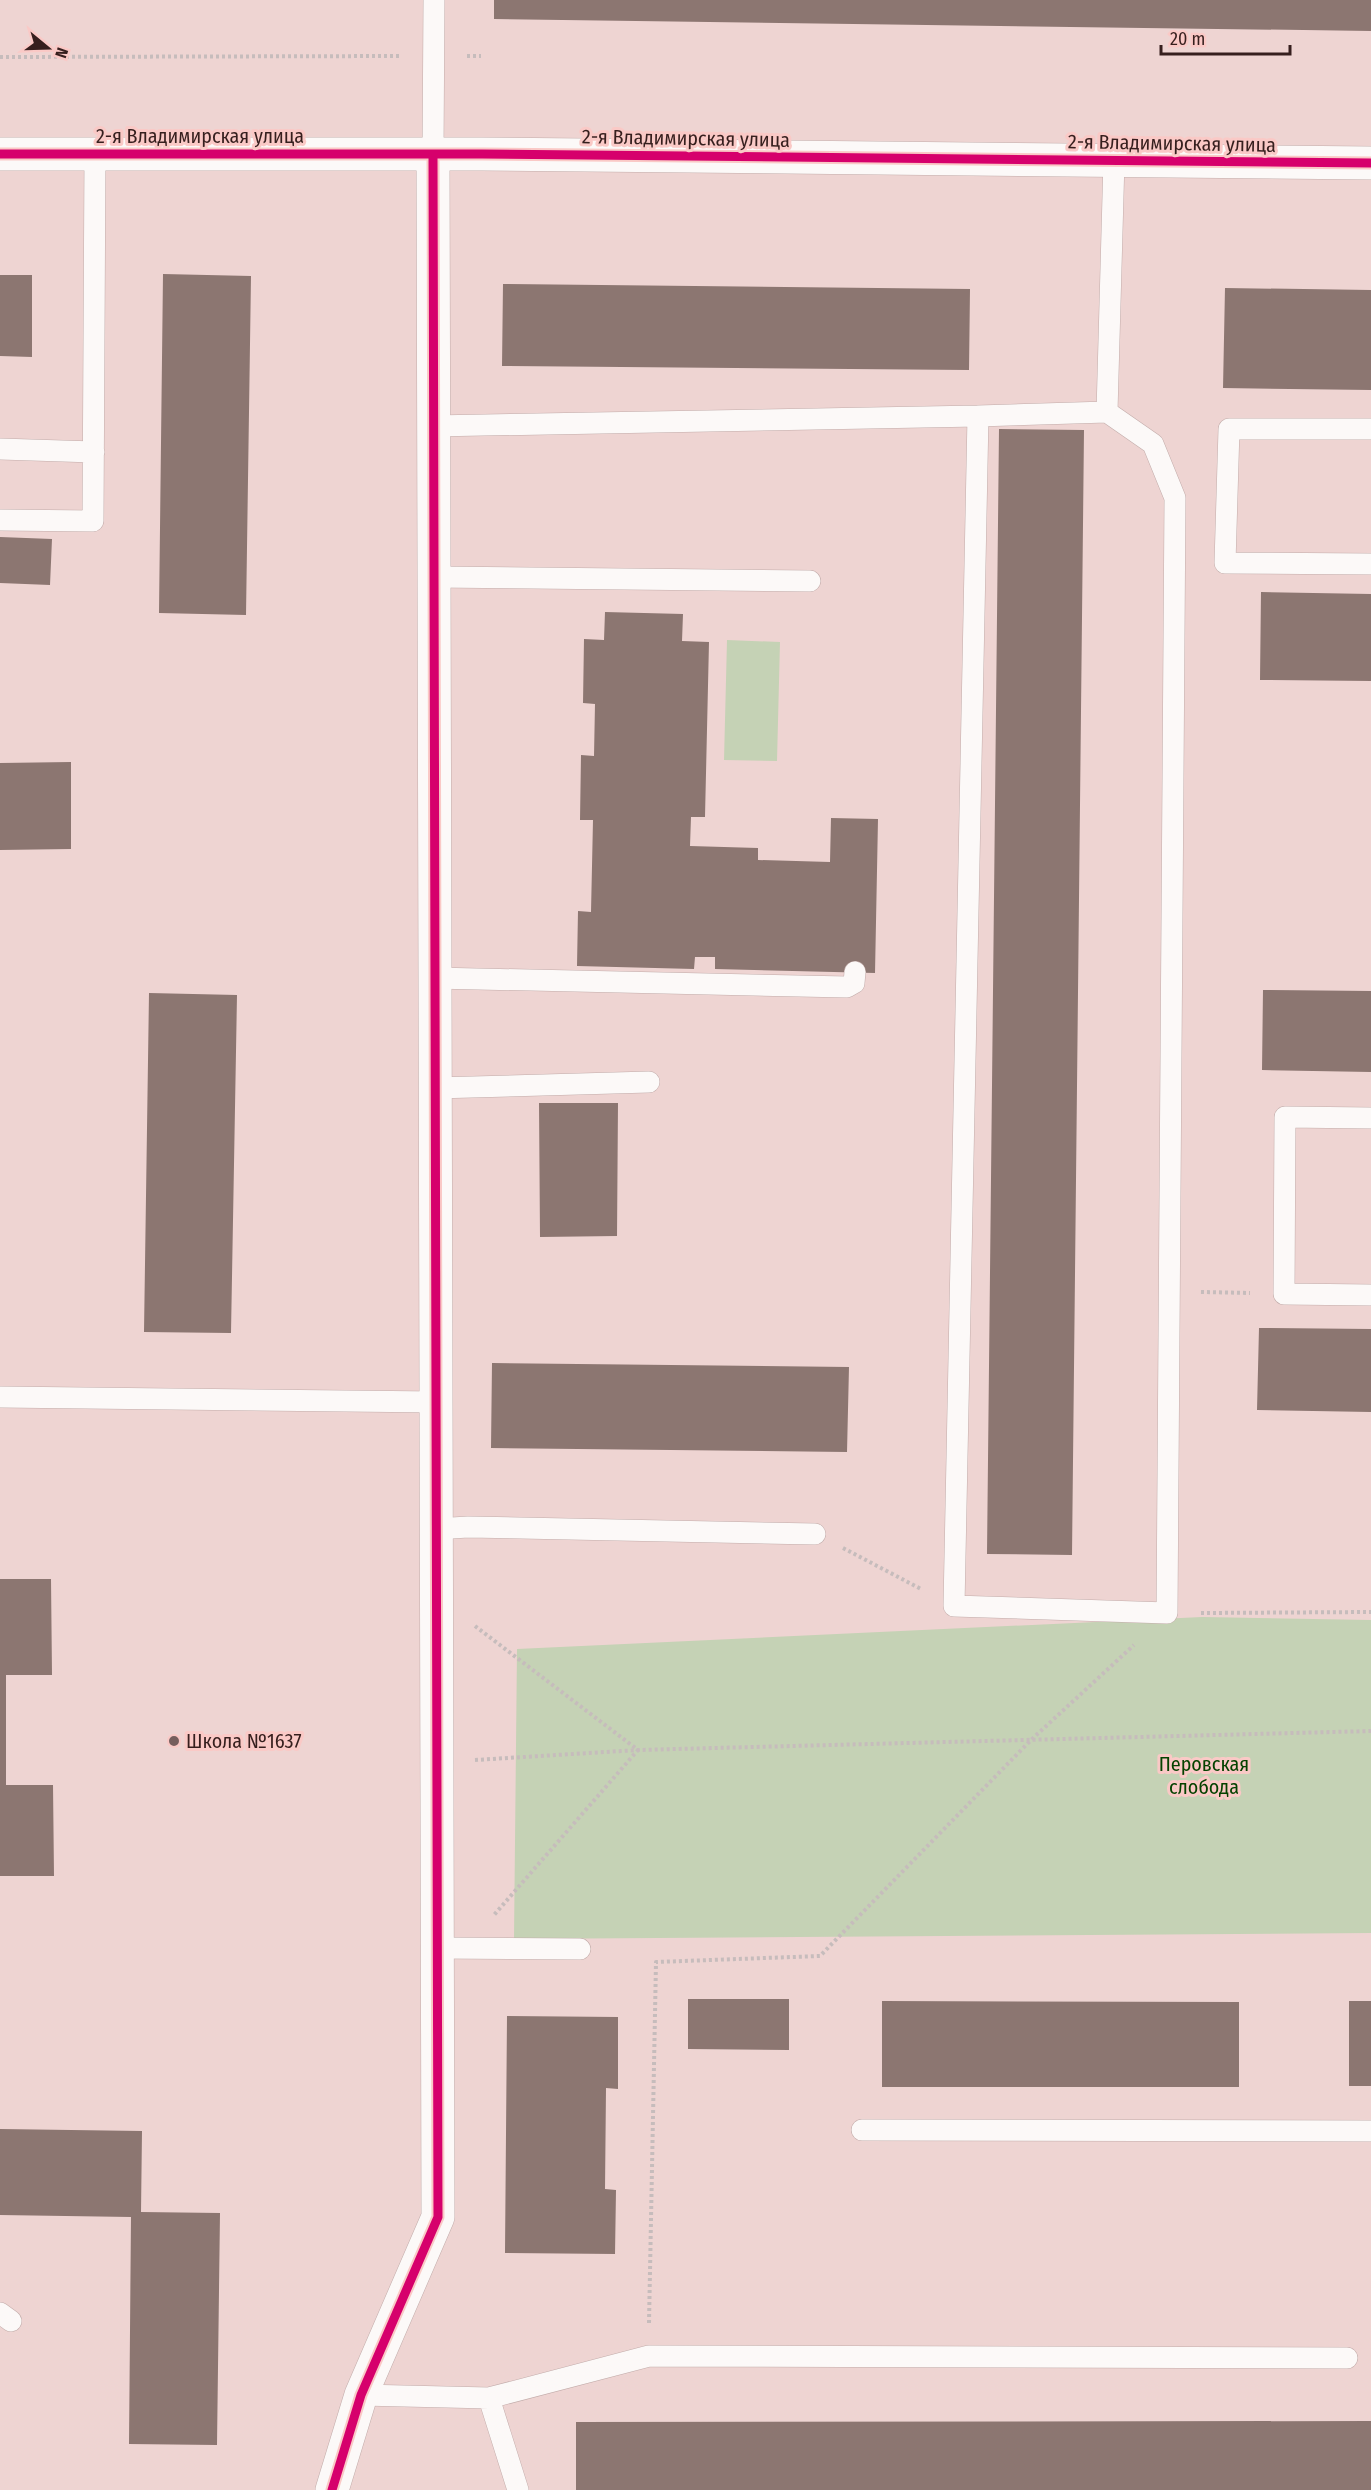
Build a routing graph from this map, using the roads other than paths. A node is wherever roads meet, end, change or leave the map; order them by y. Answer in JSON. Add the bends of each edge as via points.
{"nodes":[{"id":1,"x":434,"y":0,"type":"edge"},
{"id":2,"x":0,"y":154,"type":"edge"},
{"id":3,"x":95,"y":154,"type":"junction"},
{"id":4,"x":433,"y":154,"type":"junction"},
{"id":5,"x":1114,"y":160,"type":"junction"},
{"id":6,"x":1371,"y":163,"type":"edge"},
{"id":7,"x":1107,"y":412,"type":"junction"},
{"id":8,"x":978,"y":416,"type":"junction"},
{"id":9,"x":433,"y":426,"type":"junction"},
{"id":10,"x":1371,"y":429,"type":"edge"},
{"id":11,"x":0,"y":449,"type":"edge"},
{"id":12,"x":94,"y":452,"type":"junction"},
{"id":13,"x":0,"y":520,"type":"edge"},
{"id":14,"x":1371,"y":564,"type":"edge"},
{"id":15,"x":434,"y":577,"type":"junction"},
{"id":16,"x":810,"y":581,"type":"dead end"},
{"id":17,"x":855,"y":972,"type":"dead end"},
{"id":18,"x":434,"y":978,"type":"junction"},
{"id":19,"x":648,"y":1082,"type":"dead end"},
{"id":20,"x":435,"y":1089,"type":"junction"},
{"id":21,"x":1371,"y":1118,"type":"edge"},
{"id":22,"x":1371,"y":1295,"type":"edge"},
{"id":23,"x":0,"y":1397,"type":"edge"},
{"id":24,"x":436,"y":1402,"type":"junction"},
{"id":25,"x":436,"y":1530,"type":"junction"},
{"id":26,"x":815,"y":1534,"type":"road end"},
{"id":27,"x":450,"y":1948,"type":"junction"},
{"id":28,"x":580,"y":1949,"type":"dead end"},
{"id":29,"x":862,"y":2130,"type":"dead end"},
{"id":30,"x":1371,"y":2131,"type":"edge"},
{"id":31,"x":1347,"y":2358,"type":"dead end"},
{"id":32,"x":361,"y":2395,"type":"junction"},
{"id":33,"x":489,"y":2398,"type":"junction"},
{"id":34,"x":333,"y":2490,"type":"edge"},
{"id":35,"x":518,"y":2490,"type":"edge"}],
"edges":[{"from":1,"to":4,"type":"lane"},
{"from":2,"to":3,"type":"street","name":"2-я Владимирская улица"},
{"from":3,"to":4,"type":"street","name":"2-я Владимирская улица"},
{"from":3,"to":12,"type":"lane"},
{"from":4,"to":5,"type":"street","name":"2-я Владимирская улица"},
{"from":4,"to":9,"type":"street"},
{"from":5,"to":6,"type":"street","name":"2-я Владимирская улица"},
{"from":5,"to":7,"type":"lane"},
{"from":7,"to":8,"type":"lane"},
{"from":7,"to":8,"type":"lane","via":[[1153,444],[1174,498],[1167,1614],[954,1606]]},
{"from":8,"to":9,"type":"lane"},
{"from":9,"to":15,"type":"street"},
{"from":10,"to":14,"type":"lane","via":[[1229,429],[1225,563]]},
{"from":11,"to":12,"type":"lane"},
{"from":12,"to":13,"type":"lane","via":[[93,521]]},
{"from":15,"to":16,"type":"lane"},
{"from":15,"to":18,"type":"street"},
{"from":17,"to":18,"type":"lane","via":[[854,983],[847,987]]},
{"from":18,"to":20,"type":"street"},
{"from":19,"to":20,"type":"lane"},
{"from":20,"to":24,"type":"street"},
{"from":21,"to":22,"type":"lane","via":[[1285,1117],[1284,1294]]},
{"from":23,"to":24,"type":"lane"},
{"from":24,"to":25,"type":"street"},
{"from":25,"to":26,"type":"lane","via":[[468,1527]]},
{"from":25,"to":27,"type":"street","via":[[438,1762]]},
{"from":27,"to":28,"type":"lane"},
{"from":27,"to":32,"type":"street","via":[[438,2217]]},
{"from":29,"to":30,"type":"lane"},
{"from":31,"to":33,"type":"lane","via":[[649,2356]]},
{"from":32,"to":33,"type":"lane"},
{"from":32,"to":34,"type":"street"},
{"from":33,"to":35,"type":"lane"}]}
